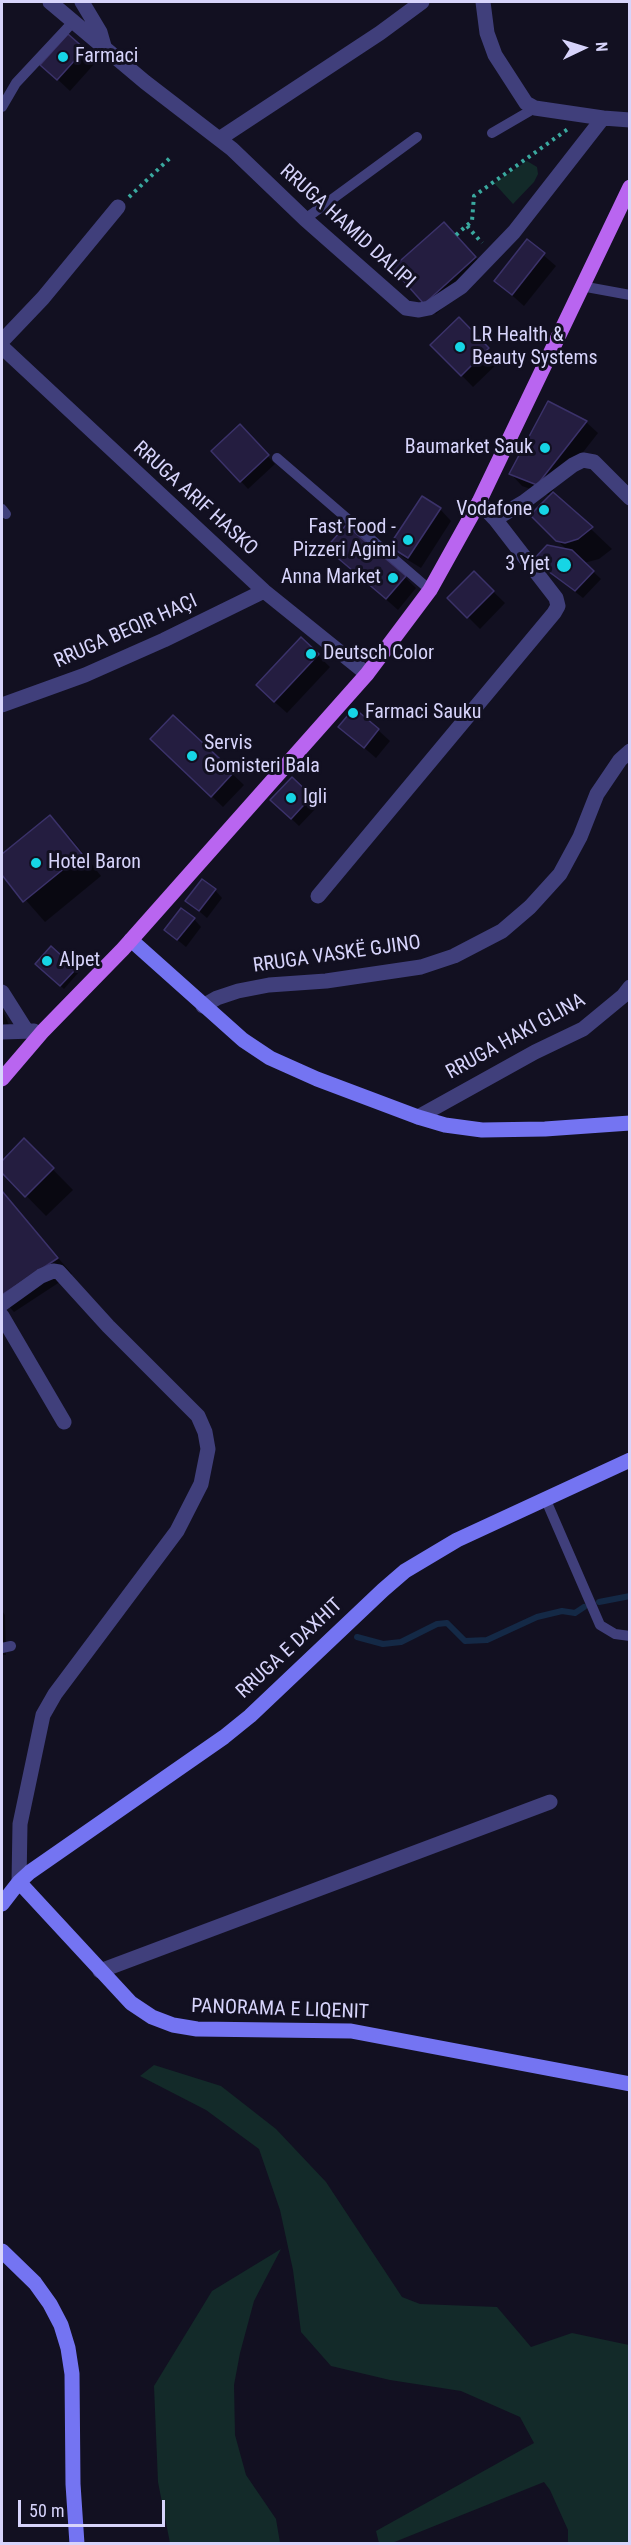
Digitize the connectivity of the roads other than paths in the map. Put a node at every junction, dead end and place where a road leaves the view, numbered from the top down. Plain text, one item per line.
1 (50, 2) edge
2 (82, 2) edge
3 (422, 2) edge
4 (483, 2) edge
5 (73, 22) junction
6 (104, 46) junction
7 (2, 107) edge
8 (536, 108) junction
9 (603, 118) junction
10 (630, 120) edge
11 (492, 133) dead end
12 (417, 137) dead end
13 (219, 139) junction
14 (630, 187) edge
15 (118, 207) road end
16 (305, 219) junction
17 (582, 286) junction
18 (630, 295) edge
19 (2, 341) edge
20 (2, 347) edge
21 (277, 458) dead end
22 (630, 498) edge
23 (479, 502) junction
24 (495, 519) junction
25 (430, 590) junction
26 (264, 591) junction
27 (367, 674) junction
28 (2, 705) edge
29 (630, 751) edge
30 (318, 897) dead end
31 (131, 940) junction
32 (630, 987) edge
33 (2, 992) edge
34 (203, 1006) junction
35 (26, 1030) junction
36 (43, 1031) junction
37 (2, 1032) edge
38 (2, 1079) edge
39 (418, 1117) junction
40 (630, 1123) edge
41 (2, 1304) edge
42 (2, 1316) edge
43 (64, 1422) dead end
44 (630, 1460) edge
45 (545, 1498) junction
46 (630, 1636) edge
47 (550, 1802) dead end
48 (19, 1882) junction
49 (2, 1904) edge
50 (100, 1971) junction
51 (630, 2084) edge
52 (2, 2251) edge
53 (77, 2544) edge

1 - 5 street, RRUGA HAMID DALIPI
2 - 6 street
3 - 13 street
4 - 8 street
5 - 6 street, RRUGA HAMID DALIPI
5 - 7 lane
6 - 13 street, RRUGA HAMID DALIPI
8 - 9 street
8 - 11 lane
9 - 10 street
9 - 16 street, RRUGA HAMID DALIPI
12 - 16 lane
13 - 16 street, RRUGA HAMID DALIPI
14 - 17 main road
15 - 19 street
17 - 18 lane
17 - 23 main road
20 - 26 street, RRUGA ARIF HASKO
21 - 25 lane
22 - 24 street
23 - 24 street
23 - 25 main road
24 - 30 street
25 - 27 main road
26 - 27 street, RRUGA ARIF HASKO
26 - 28 street, RRUGA BEQIR HAÇI
27 - 31 main road
29 - 34 street, RRUGA VASKË GJINO
31 - 34 street
31 - 36 main road
32 - 39 street, RRUGA HAKI GLINA
33 - 35 street
34 - 39 street
35 - 36 street
35 - 37 street
36 - 38 main road
39 - 40 street
41 - 48 street
42 - 43 street
44 - 45 street, RRUGA E DAXHIT
45 - 46 lane
45 - 48 street, RRUGA E DAXHIT
47 - 50 street
48 - 49 street, RRUGA E DAXHIT
48 - 50 street, PANORAMA E LIQENIT
50 - 51 street, PANORAMA E LIQENIT
52 - 53 street

